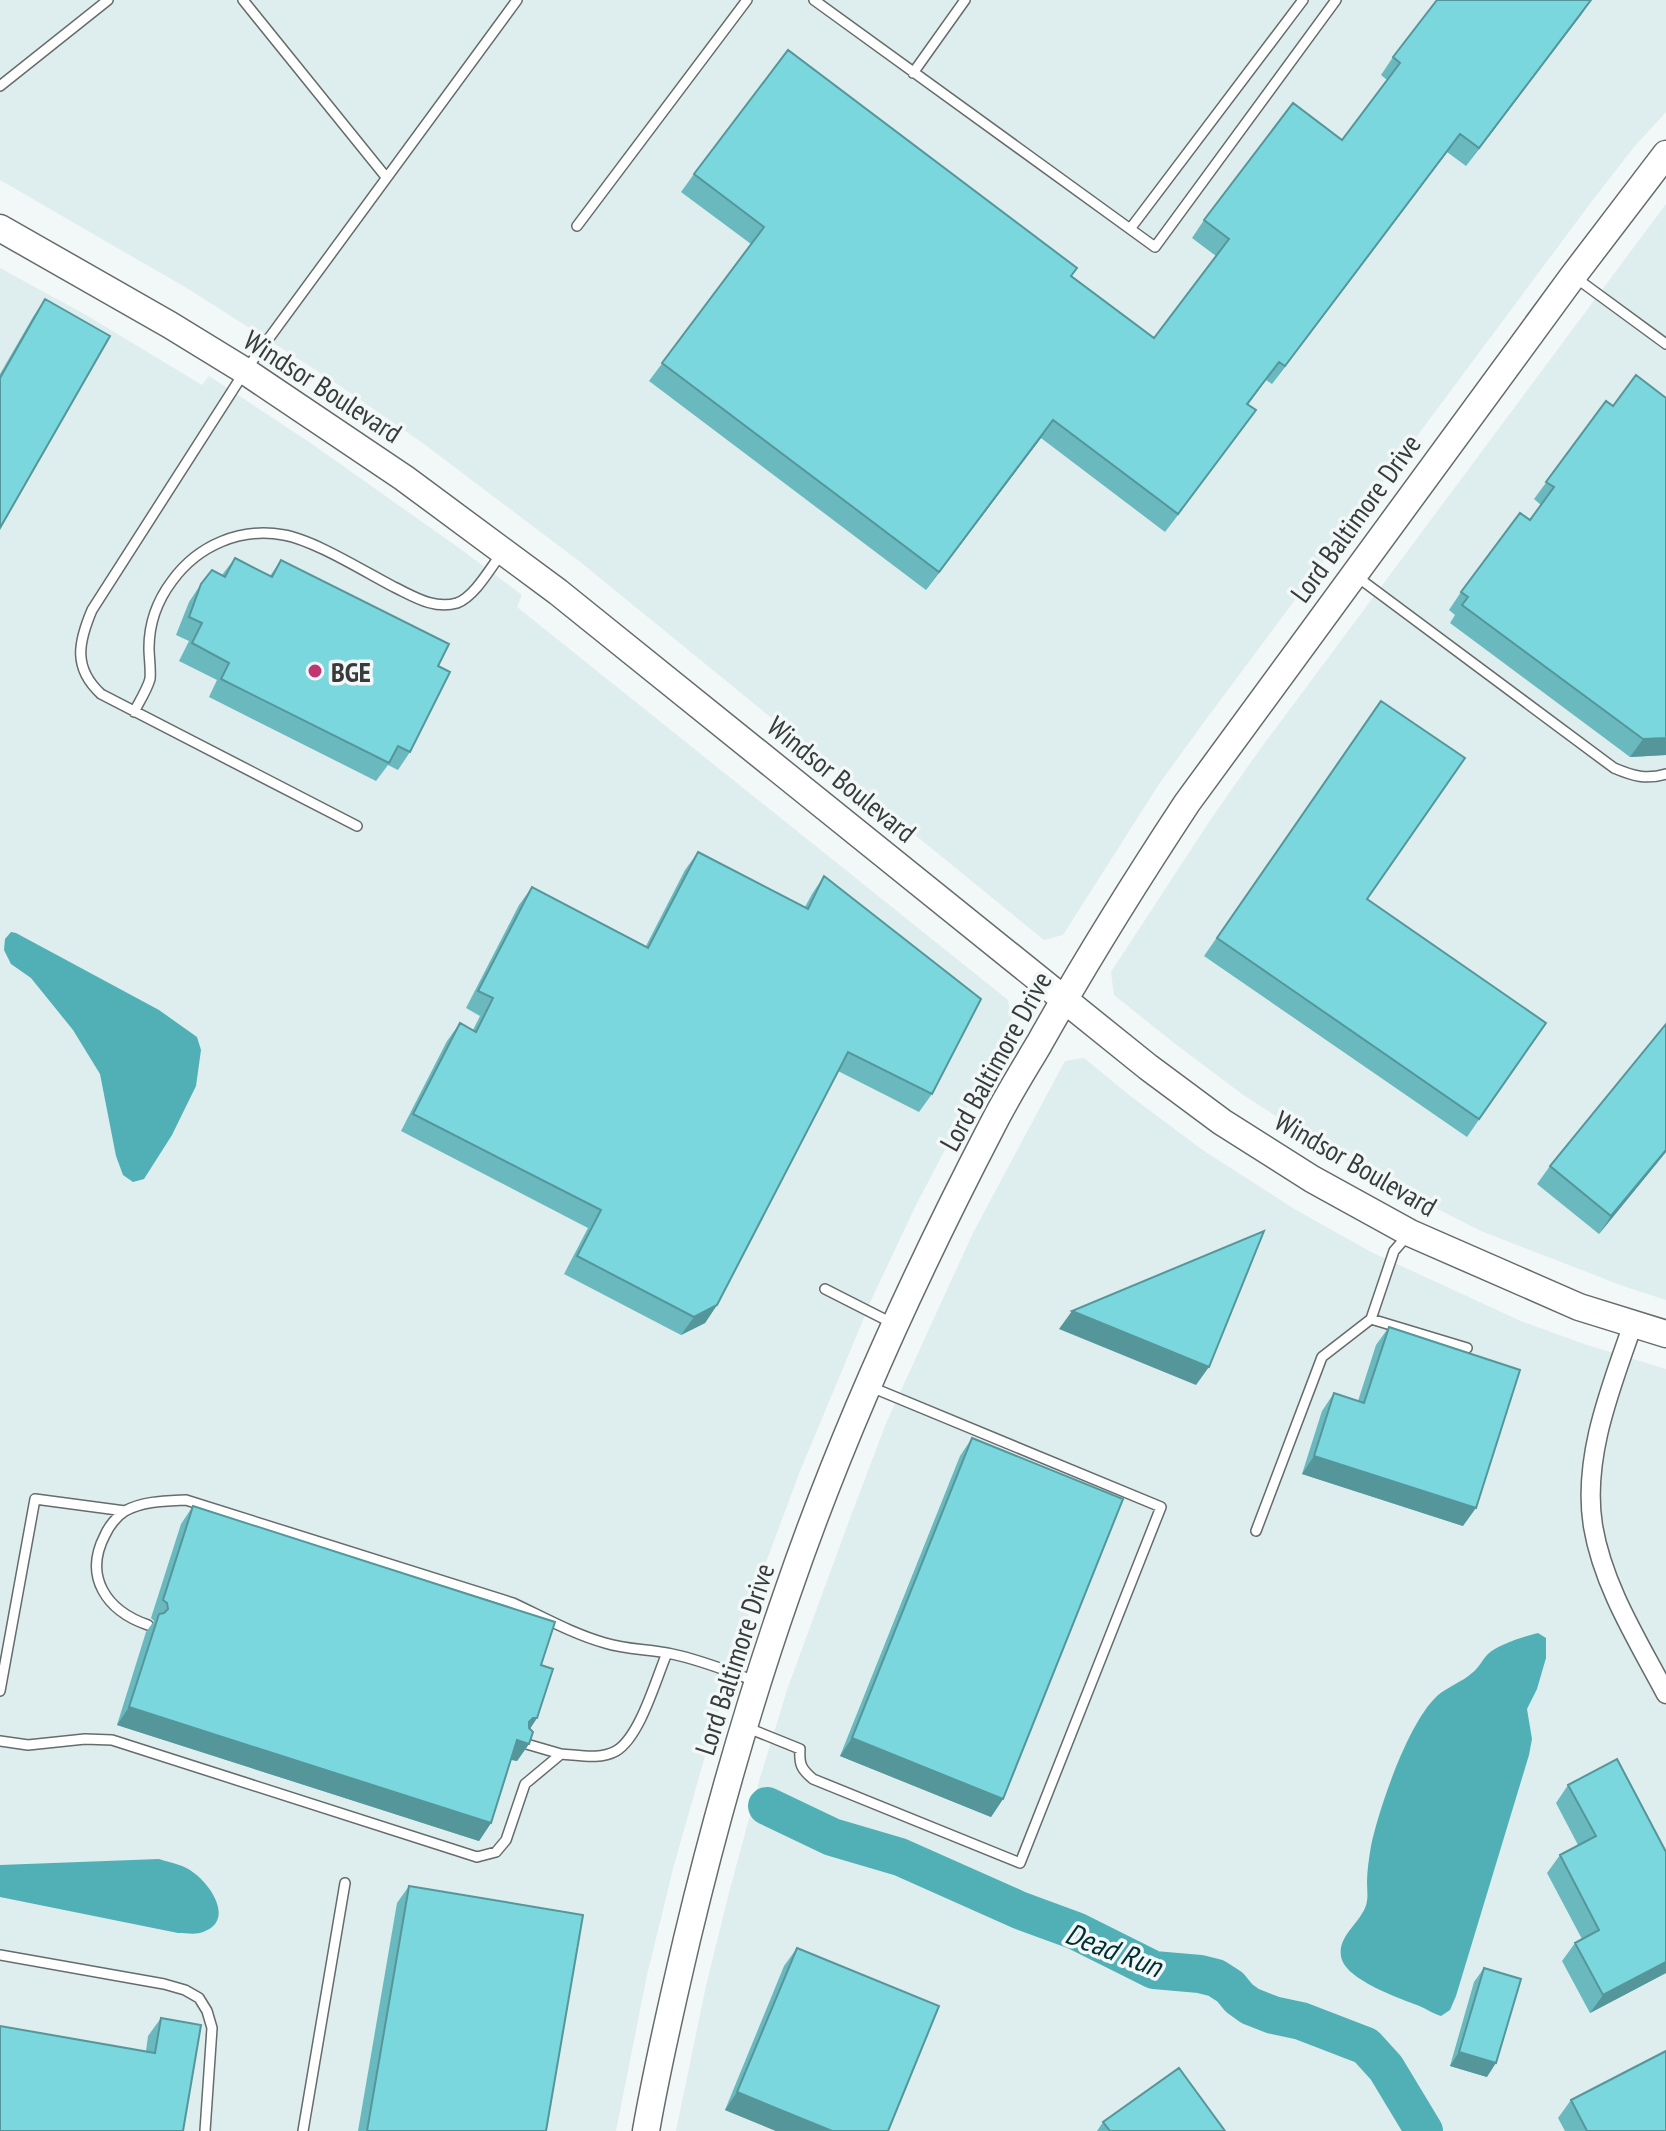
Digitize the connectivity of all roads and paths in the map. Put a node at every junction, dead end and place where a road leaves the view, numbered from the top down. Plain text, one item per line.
1 (108, 0) edge
2 (243, 0) edge
3 (517, 0) edge
4 (747, 0) edge
5 (814, 0) edge
6 (965, 0) edge
7 (1303, 0) edge
8 (1336, 0) edge
9 (913, 73) junction
10 (0, 86) edge
11 (1666, 154) edge
12 (386, 177) junction
13 (577, 226) dead end
14 (0, 228) edge
15 (1130, 229) junction
16 (1573, 276) junction
17 (1666, 344) edge
18 (245, 371) junction
19 (503, 551) junction
20 (1353, 574) junction
21 (134, 712) junction
22 (1666, 774) edge
23 (357, 826) dead end
24 (1065, 998) junction
25 (1410, 1233) junction
26 (825, 1289) dead end
27 (1371, 1319) junction
28 (1633, 1324) junction
29 (895, 1325) junction
30 (1665, 1331) edge
31 (1467, 1348) dead end
32 (868, 1385) junction
33 (125, 1511) junction
34 (1256, 1531) dead end
35 (148, 1625) dead end
36 (667, 1653) junction
37 (758, 1682) junction
38 (0, 1691) edge
39 (1666, 1694) edge
40 (745, 1727) junction
41 (0, 1741) edge
42 (523, 1743) edge
43 (561, 1754) junction
44 (345, 1883) dead end
45 (0, 1955) edge
46 (205, 2131) edge
47 (303, 2131) edge
48 (646, 2131) edge

1 - 10 lane
2 - 12 lane
3 - 12 lane
4 - 13 lane
5 - 9 lane
6 - 9 lane
7 - 15 lane
8 - 15 lane
9 - 15 lane
11 - 16 main road, Lord Baltimore Drive
12 - 18 lane
14 - 18 main road, Windsor Boulevard
16 - 17 lane
16 - 20 main road, Lord Baltimore Drive
18 - 19 main road, Windsor Boulevard
18 - 21 lane
19 - 21 lane
19 - 24 main road, Windsor Boulevard
20 - 22 lane
20 - 24 main road, Lord Baltimore Drive
21 - 23 lane
24 - 25 main road, Windsor Boulevard
24 - 29 main road, Lord Baltimore Drive
25 - 27 lane
25 - 28 main road, Windsor Boulevard
26 - 29 lane
27 - 31 lane
27 - 34 lane
28 - 30 main road, Windsor Boulevard
28 - 39 street
29 - 32 main road, Lord Baltimore Drive
32 - 37 main road, Lord Baltimore Drive
32 - 40 lane
33 - 35 lane
33 - 36 lane
33 - 38 lane
36 - 37 lane
36 - 43 lane
37 - 40 main road, Lord Baltimore Drive
40 - 48 main road, Lord Baltimore Drive
41 - 43 lane
42 - 43 lane
44 - 47 lane
45 - 46 lane

